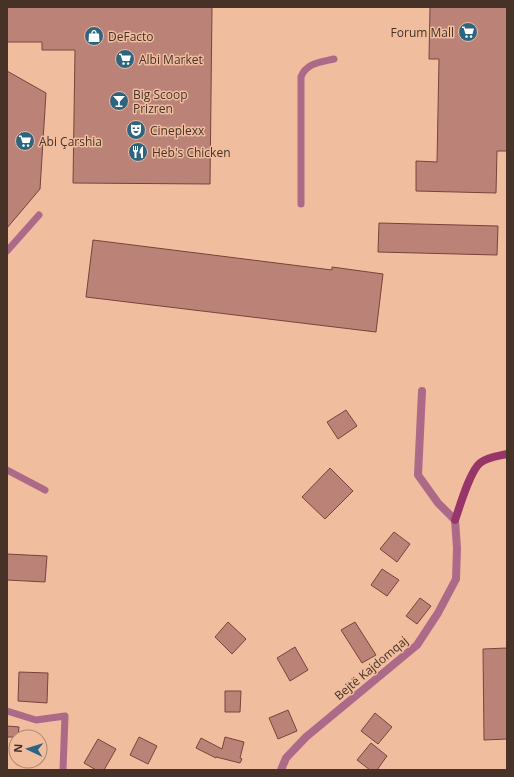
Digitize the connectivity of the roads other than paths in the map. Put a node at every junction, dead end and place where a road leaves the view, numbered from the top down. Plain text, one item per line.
1 (334, 59) dead end
2 (301, 204) dead end
3 (39, 215) dead end
4 (7, 251) edge
5 (422, 391) dead end
6 (507, 454) edge
7 (7, 470) edge
8 (45, 490) dead end
9 (455, 520) junction
10 (7, 711) edge
11 (63, 770) edge
12 (281, 770) edge

1 - 2 lane
3 - 4 lane
5 - 9 street
6 - 9 street
7 - 8 lane
9 - 12 street, Bejtë Kajdomqaj
10 - 11 lane

